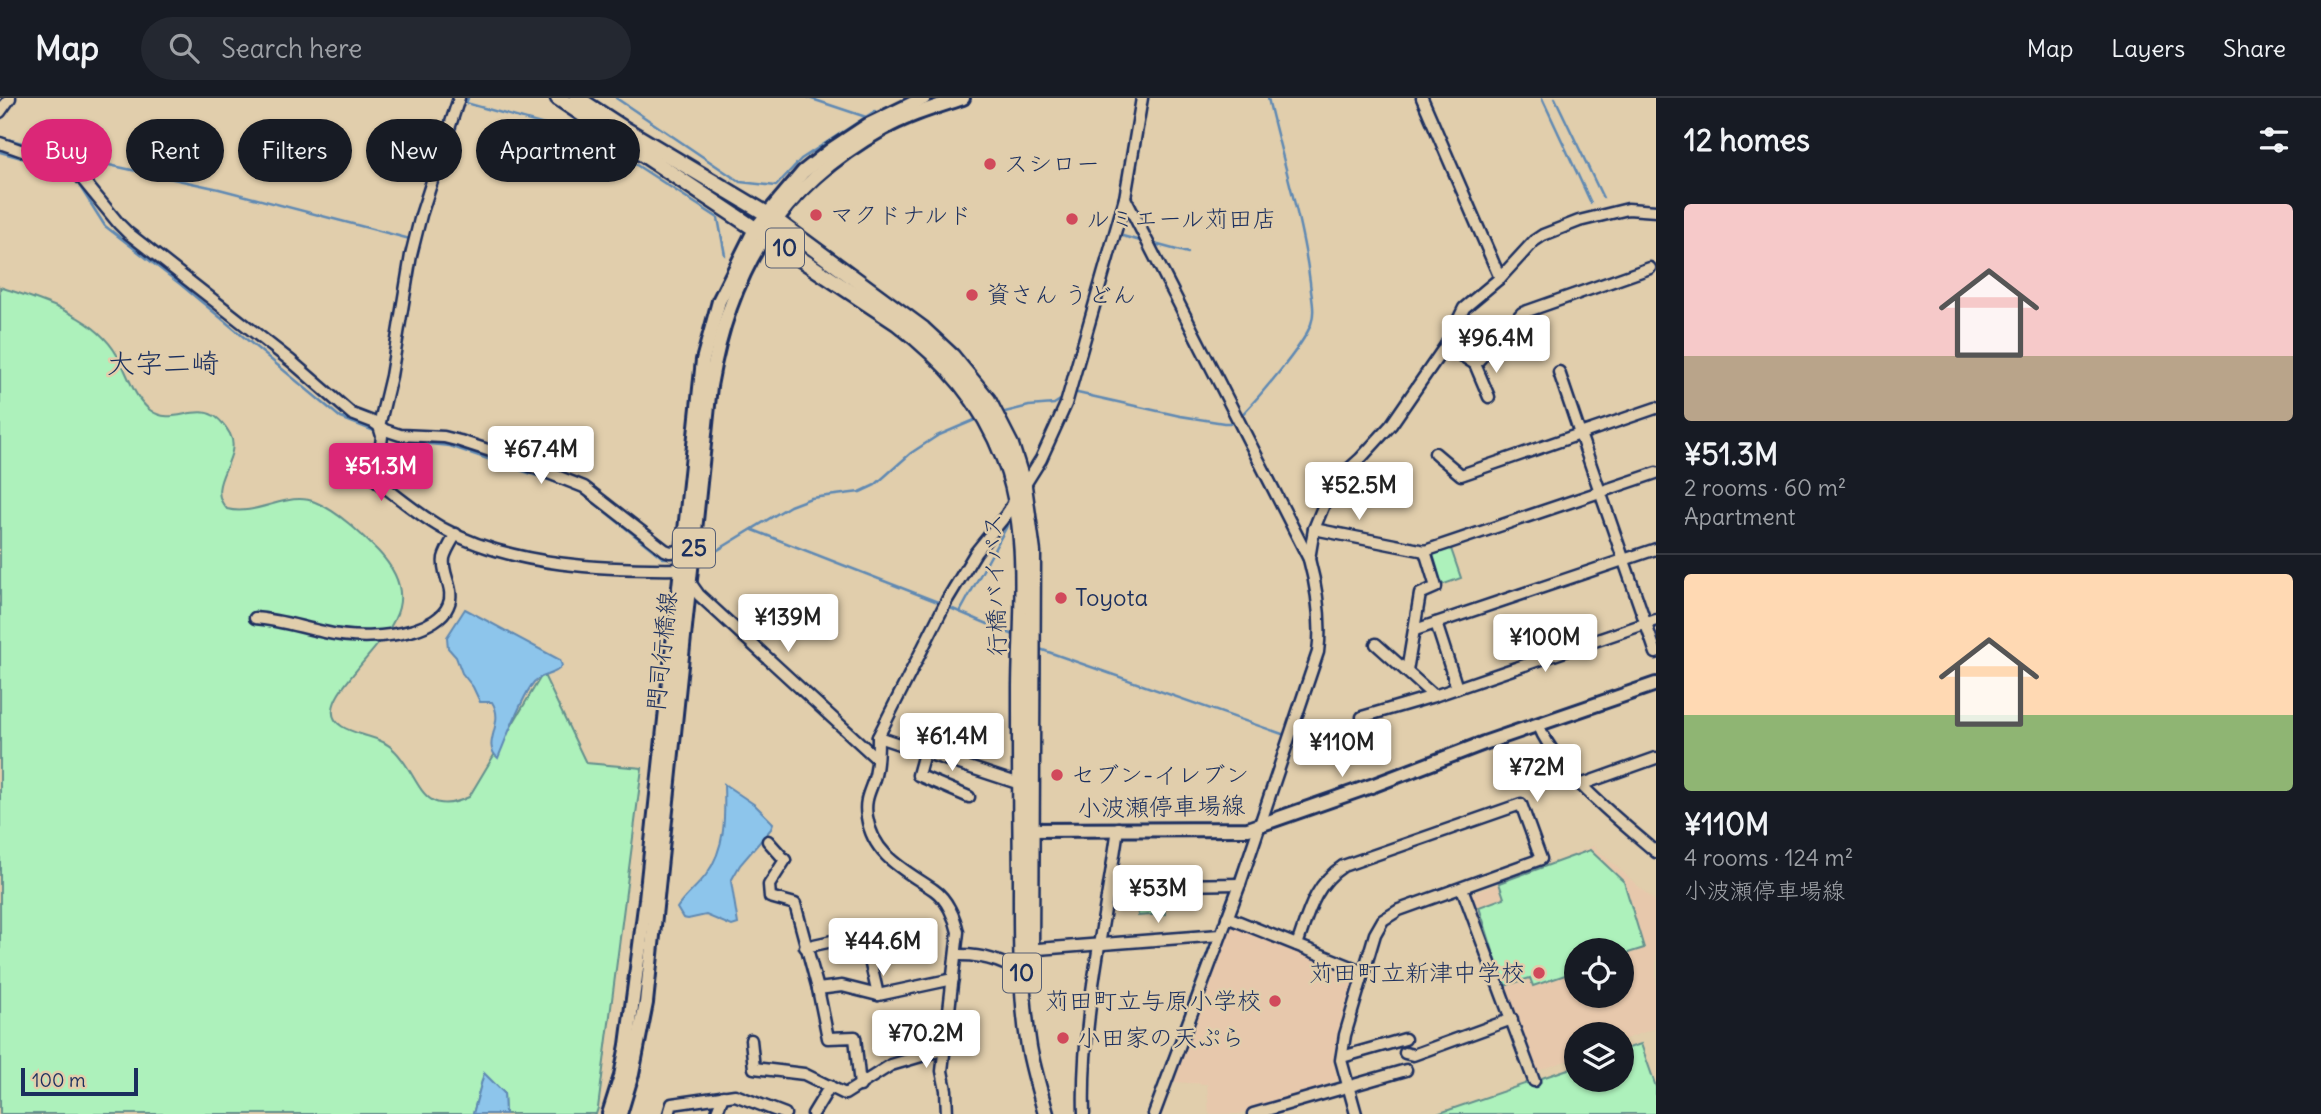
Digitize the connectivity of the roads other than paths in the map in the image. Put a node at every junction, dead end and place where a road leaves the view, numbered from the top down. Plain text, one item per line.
1 (10, 98) edge
2 (459, 98) edge
3 (558, 98) edge
4 (578, 98) edge
5 (924, 98) edge
6 (963, 98) edge
7 (1142, 98) edge
8 (1422, 98) edge
9 (0, 112) edge
10 (0, 144) edge
11 (1125, 198) junction
12 (1656, 211) edge
13 (771, 218) junction
14 (759, 232) junction
15 (1650, 268) dead end
16 (1500, 278) junction
17 (1446, 345) junction
18 (1475, 364) junction
19 (1559, 372) dead end
20 (1489, 397) dead end
21 (1656, 408) edge
22 (379, 426) junction
23 (1580, 434) junction
24 (1436, 453) dead end
25 (1656, 473) edge
26 (1024, 486) junction
27 (1600, 492) junction
28 (1016, 499) junction
29 (1314, 529) junction
30 (456, 534) junction
31 (1656, 549) edge
32 (688, 550) junction
33 (1425, 551) junction
34 (1309, 559) junction
35 (1624, 560) junction
36 (685, 569) junction
37 (690, 583) junction
38 (255, 618) dead end
39 (1651, 622) edge
40 (1436, 623) junction
41 (1415, 629) junction
42 (1376, 644) dead end
43 (1656, 653) edge
44 (1407, 671) junction
45 (1656, 684) edge
46 (1457, 688) junction
47 (1434, 696) junction
48 (1362, 717) dead end
49 (1538, 724) junction
50 (878, 737) junction
51 (925, 753) junction
52 (876, 758) junction
53 (1656, 758) edge
54 (1020, 784) junction
55 (1580, 785) junction
56 (969, 797) dead end
57 (1260, 825) junction
58 (1118, 828) junction
59 (1026, 830) junction
60 (768, 841) dead end
61 (1656, 852) edge
62 (1240, 884) junction
63 (1110, 886) junction
64 (1462, 888) junction
65 (1227, 918) junction
66 (1220, 935) junction
67 (1097, 945) junction
68 (1297, 945) junction
69 (805, 947) junction
70 (1026, 950) junction
71 (956, 955) junction
72 (1364, 972) junction
73 (1027, 976) junction
74 (953, 979) junction
75 (818, 989) junction
76 (878, 995) junction
77 (1512, 1019) junction
78 (1405, 1039) dead end
79 (751, 1040) dead end
80 (945, 1049) junction
81 (1405, 1053) dead end
82 (1342, 1057) junction
83 (1406, 1070) dead end
84 (1534, 1080) dead end
85 (830, 1086) junction
86 (860, 1086) junction
87 (1349, 1086) junction
88 (723, 1096) junction
89 (609, 1114) edge
90 (620, 1114) edge
91 (668, 1114) edge
92 (716, 1114) edge
93 (785, 1114) edge
94 (813, 1114) edge
95 (947, 1114) edge
96 (1046, 1114) edge
97 (1053, 1114) edge
98 (1084, 1114) edge
99 (1154, 1114) edge
100 (1253, 1114) edge
101 (1356, 1114) edge

1 - 9 street
2 - 22 street
3 - 14 highway, 行橋バイパス / 10
4 - 13 highway, 行橋バイパス / 10
5 - 13 main road, 門司行橋線 / 25
6 - 13 main road, 門司行橋線 / 25
7 - 11 street
8 - 16 street
10 - 22 street
11 - 26 street
11 - 34 street
12 - 16 street
13 - 14 main road, 門司行橋線 / 25
13 - 26 highway, 行橋バイパス / 10
14 - 28 highway, 行橋バイパス / 10
14 - 32 main road, 門司行橋線 / 25
15 - 18 street
16 - 17 street
17 - 18 street
17 - 29 street
18 - 20 street
19 - 23 street
21 - 23 street
22 - 30 street
22 - 32 street
23 - 24 street
23 - 27 street
25 - 27 street
26 - 28 street
26 - 59 highway, 行橋バイパス / 10
27 - 33 street
27 - 35 street
28 - 50 street
28 - 54 highway, 行橋バイパス / 10
29 - 33 street
29 - 34 street
30 - 36 street
30 - 38 street
31 - 35 street
32 - 36 main road, 門司行橋線 / 25
33 - 41 street
34 - 57 street
35 - 39 street
35 - 40 street
36 - 37 main road, 門司行橋線 / 25
36 - 89 main road, 門司行橋線 / 25
37 - 52 street
37 - 90 main road, 門司行橋線 / 25
39 - 43 street
39 - 46 street
40 - 41 street
40 - 46 street
41 - 44 street
42 - 44 street
44 - 47 street
45 - 49 main road, 小波瀬停車場線
46 - 47 street
47 - 48 street
49 - 55 street
49 - 57 main road, 小波瀬停車場線
50 - 51 street
50 - 52 street
51 - 54 street
51 - 56 street
52 - 71 street
53 - 55 street
54 - 59 highway, 行橋バイパス / 10
55 - 61 street
57 - 58 main road, 小波瀬停車場線
57 - 62 street
58 - 59 main road, 小波瀬停車場線
58 - 63 street
59 - 70 highway, 10
60 - 69 street
62 - 63 street
62 - 65 street
63 - 67 street
64 - 68 street
64 - 72 street
64 - 77 street
65 - 66 street
65 - 68 street
66 - 67 street
66 - 99 street
67 - 70 street
67 - 98 street
68 - 72 street
69 - 75 street
69 - 76 street
70 - 73 highway, 10
71 - 73 street
71 - 74 street
72 - 82 street
73 - 96 highway, 10
73 - 97 highway, 10
74 - 76 street
74 - 80 street
75 - 76 street
75 - 86 street
77 - 81 street
77 - 84 street
78 - 82 street
79 - 85 street
80 - 86 street
80 - 95 street
82 - 87 street
83 - 87 street
85 - 86 street
85 - 94 street
87 - 100 street
87 - 101 street
88 - 91 street
88 - 92 street
88 - 93 street

